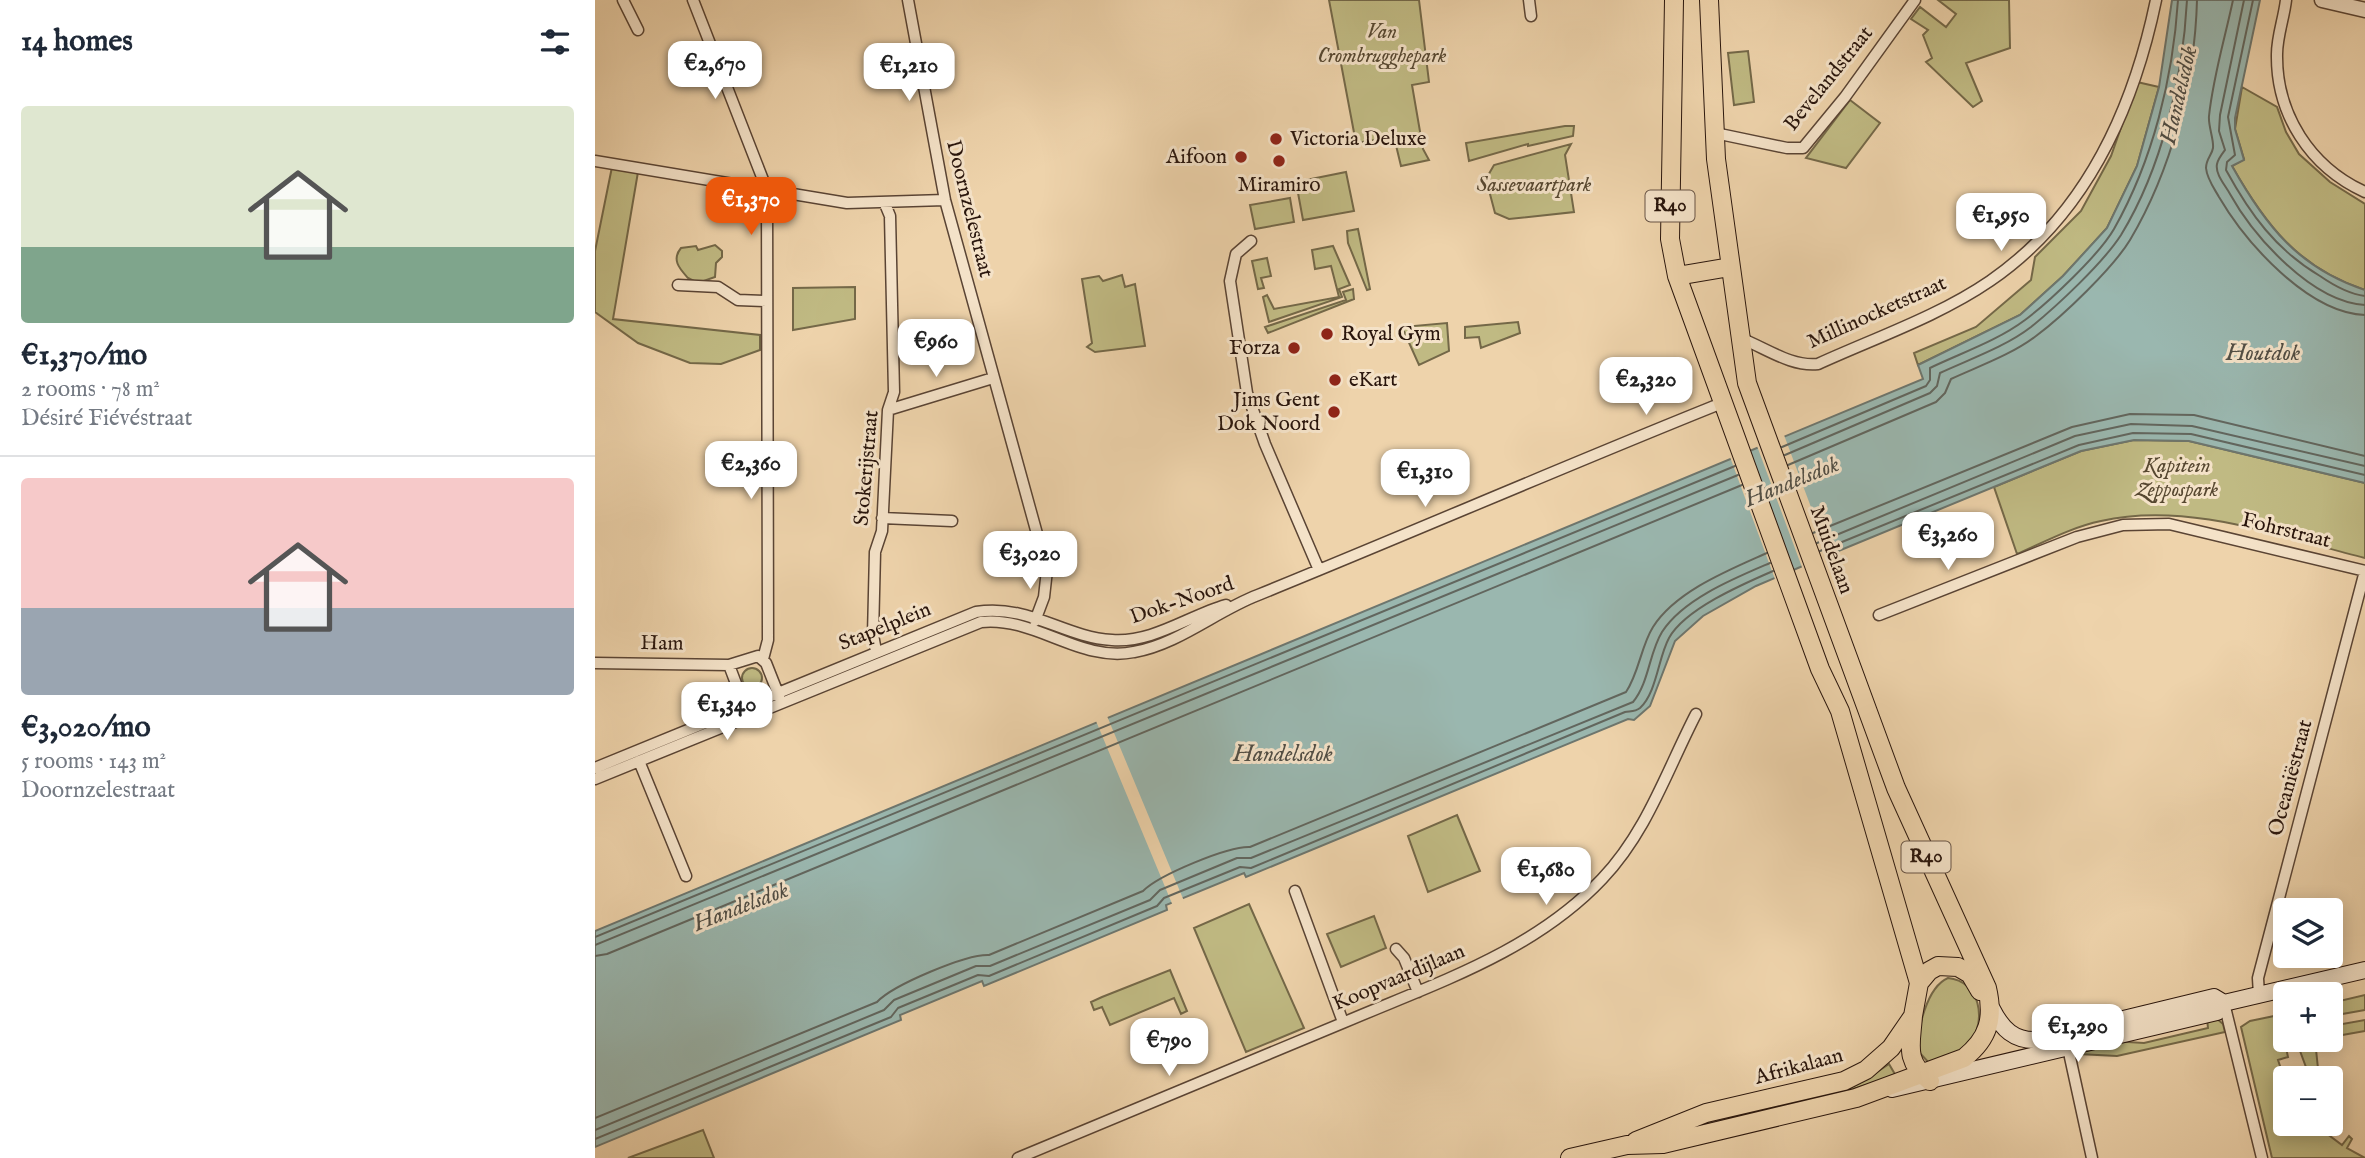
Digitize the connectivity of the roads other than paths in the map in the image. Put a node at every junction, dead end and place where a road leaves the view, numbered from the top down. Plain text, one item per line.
1 (623, 0) edge
2 (693, 0) edge
3 (908, 0) edge
4 (1529, 0) edge
5 (1674, 0) edge
6 (1709, 0) edge
7 (1915, 0) edge
8 (2156, 0) edge
9 (2286, 0) edge
10 (2322, 0) edge
11 (2365, 10) edge
12 (1531, 16) dead end
13 (638, 30) dead end
14 (1715, 133) junction
15 (595, 161) edge
16 (767, 190) junction
17 (2365, 192) edge
18 (945, 200) junction
19 (885, 204) junction
20 (1251, 241) dead end
21 (1730, 267) junction
22 (1677, 276) junction
23 (678, 285) dead end
24 (766, 301) junction
25 (1740, 338) junction
26 (993, 378) junction
27 (1722, 403) junction
28 (888, 410) junction
29 (882, 518) junction
30 (952, 521) dead end
31 (1319, 570) junction
32 (2365, 571) edge
33 (1249, 598) junction
34 (1879, 615) dead end
35 (1034, 621) junction
36 (1126, 639) joint
37 (876, 651) junction
38 (1128, 653) joint
39 (763, 659) junction
40 (595, 663) edge
41 (729, 665) junction
42 (822, 679) junction
43 (779, 697) junction
44 (746, 711) junction
45 (1696, 714) dead end
46 (639, 761) junction
47 (595, 768) edge
48 (595, 779) edge
49 (686, 876) dead end
50 (1296, 891) dead end
51 (1396, 949) dead end
52 (2365, 970) edge
53 (1919, 983) junction
54 (1418, 992) junction
55 (2259, 995) junction
56 (2224, 1003) junction
57 (1992, 1009) junction
58 (1913, 1016) junction
59 (1343, 1022) junction
60 (2068, 1048) junction
61 (1926, 1078) junction
62 (1627, 1145) junction
63 (2088, 1157) edge
64 (1018, 1158) edge
65 (1570, 1158) edge
66 (2262, 1158) edge

1 - 13 street
2 - 16 street
3 - 18 street, Doornzelestraat
4 - 12 street
5 - 22 main road, R40
6 - 14 main road, Muidelaan / R40
7 - 14 street, Bevelandstraat
8 - 25 street, Millinocketstraat
9 - 17 street
10 - 11 street
14 - 21 main road, Muidelaan / R40
15 - 16 street
16 - 19 street
16 - 24 street
18 - 19 street
18 - 26 street, Doornzelestraat
19 - 28 street, Stokerijstraat
20 - 31 street
21 - 22 main road
21 - 25 main road, Muidelaan / R40
22 - 27 main road, R40
23 - 24 street
24 - 39 street
25 - 57 main road, Muidelaan / R40
26 - 28 street
26 - 35 street, Doornzelestraat
27 - 31 street, Dok-Noord
27 - 53 main road, R40
28 - 29 street, Stokerijstraat
29 - 30 street
29 - 37 street, Stokerijstraat
31 - 33 street, Dok-Noord
32 - 34 street, Fohrstraat
32 - 55 street, Oceaniëstraat
33 - 36 street, Dok-Noord
33 - 38 street, Dok-Noord
35 - 36 street, Stapelplein
35 - 37 street, Stapelplein
35 - 38 street, Stapelplein
35 - 42 street, Stapelplein
37 - 42 street, Stapelplein
39 - 41 street, Ham
39 - 43 street
40 - 41 street, Ham
41 - 44 street
42 - 43 street, Stapelplein
43 - 44 street, Stapelplein
44 - 46 street
44 - 47 street
45 - 54 street, Koopvaardijlaan
46 - 48 street
46 - 49 street
50 - 59 street
51 - 54 street
52 - 55 main road, Afrikalaan
53 - 57 main road, Afrikalaan
53 - 58 main road, Afrikalaan / R40
54 - 59 street, Koopvaardijlaan
55 - 56 main road, Afrikalaan
56 - 57 main road, Afrikalaan
56 - 60 main road, Afrikalaan
56 - 66 street
57 - 61 main road, Afrikalaan / R40
58 - 61 main road
58 - 62 main road, Afrikalaan / R40
59 - 64 street, Koopvaardijlaan
60 - 61 main road, Afrikalaan
60 - 63 street
61 - 62 main road, Afrikalaan / R40
62 - 65 main road, Afrikalaan / R40

